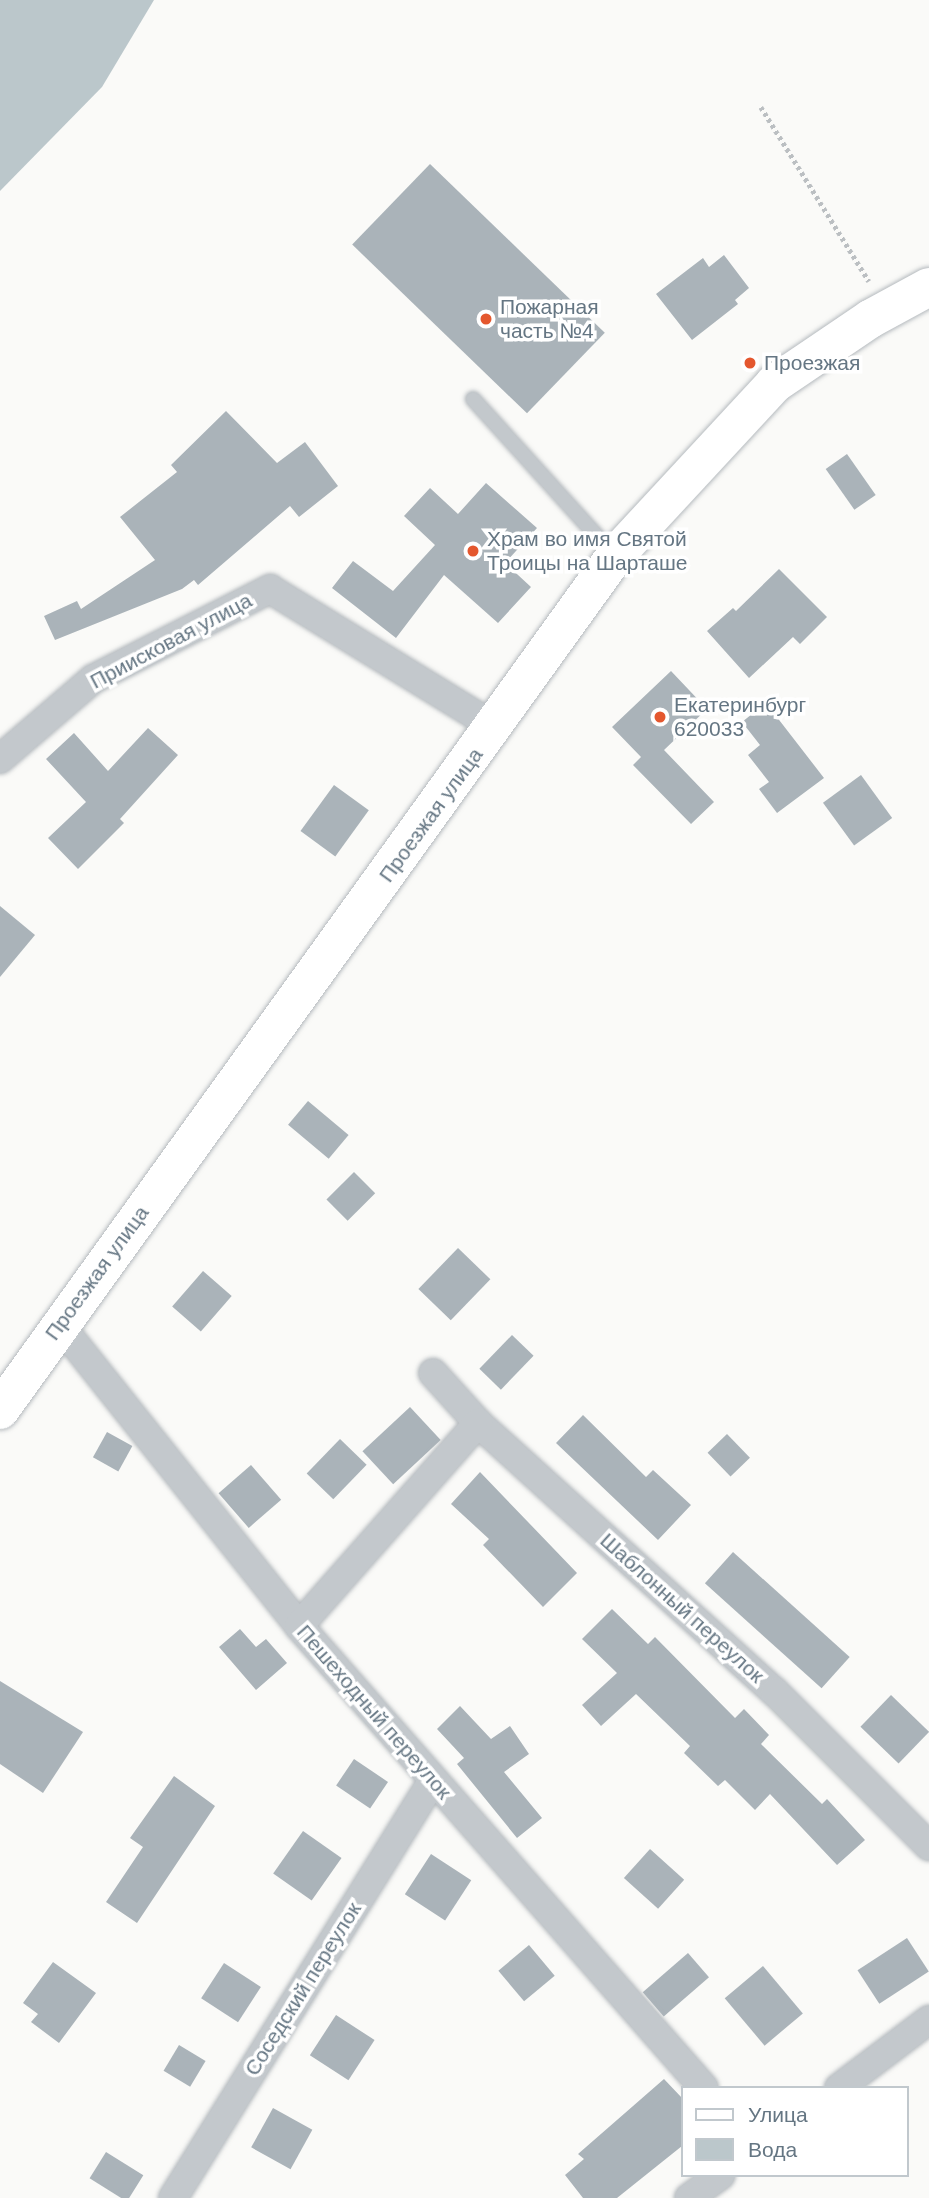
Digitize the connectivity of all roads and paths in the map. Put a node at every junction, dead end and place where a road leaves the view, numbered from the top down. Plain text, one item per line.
1 (761, 107) dead end
2 (929, 287) edge
3 (874, 289) dead end
4 (473, 399) dead end
5 (615, 556) junction
6 (495, 727) junction
7 (0, 759) edge
8 (59, 1324) junction
9 (433, 1373) dead end
10 (0, 1410) edge
11 (478, 1423) junction
12 (299, 1626) junction
13 (433, 1780) junction
14 (929, 1846) edge
15 (929, 2020) edge
16 (702, 2086) edge
17 (842, 2086) edge
18 (718, 2177) edge
19 (173, 2198) edge
20 (689, 2198) edge

1 - 3 path
2 - 5 main road, Проезжая улица
4 - 5 lane
5 - 6 main road, Проезжая улица
6 - 7 street, Приисковая улица
6 - 8 main road, Проезжая улица
8 - 10 main road, Проезжая улица
8 - 12 street, Пешеходный переулок
9 - 11 street, Шаблонный переулок
11 - 12 street
11 - 14 street, Шаблонный переулок
12 - 13 street, Пешеходный переулок
13 - 16 street, Пешеходный переулок
13 - 19 street, Соседский переулок
15 - 17 street
18 - 20 street

